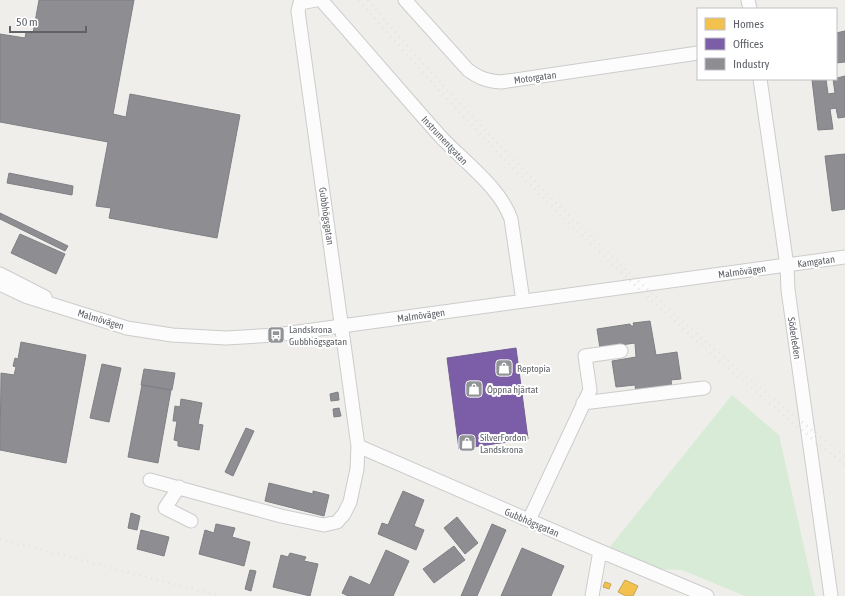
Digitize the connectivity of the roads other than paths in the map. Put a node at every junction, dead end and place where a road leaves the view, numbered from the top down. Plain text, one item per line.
1 (316, 0) edge
2 (321, 0) edge
3 (405, 0) edge
4 (697, 53) edge
5 (760, 80) edge
6 (845, 257) edge
7 (787, 266) junction
8 (0, 274) edge
9 (0, 284) edge
10 (523, 301) junction
11 (58, 305) junction
12 (342, 326) junction
13 (621, 351) dead end
14 (704, 388) dead end
15 (583, 403) junction
16 (358, 446) junction
17 (159, 480) dead end
18 (179, 487) junction
19 (529, 520) junction
20 (191, 521) dead end
21 (600, 551) junction
22 (592, 596) edge
23 (707, 596) edge
24 (831, 596) edge

1 - 12 street, Gubbhögsgatan
2 - 10 street, Instrumentgatan
3 - 4 street, Motorgatan
5 - 7 street, Söderleden
6 - 7 street, Kamgatan
7 - 10 street, Malmövägen
7 - 24 street, Söderleden
8 - 11 street, Malmövägen
9 - 11 street, Malmövägen
10 - 12 street, Malmövägen
11 - 12 street, Malmövägen
12 - 16 street, Gubbhögsgatan
13 - 15 street
14 - 15 street
15 - 19 street
16 - 18 street, Gubbhögsgatan
16 - 19 street, Gubbhögsgatan
17 - 18 street, Gubbhögsgatan
18 - 20 street
19 - 21 street, Gubbhögsgatan
21 - 22 street
21 - 23 street, Gubbhögsgatan

